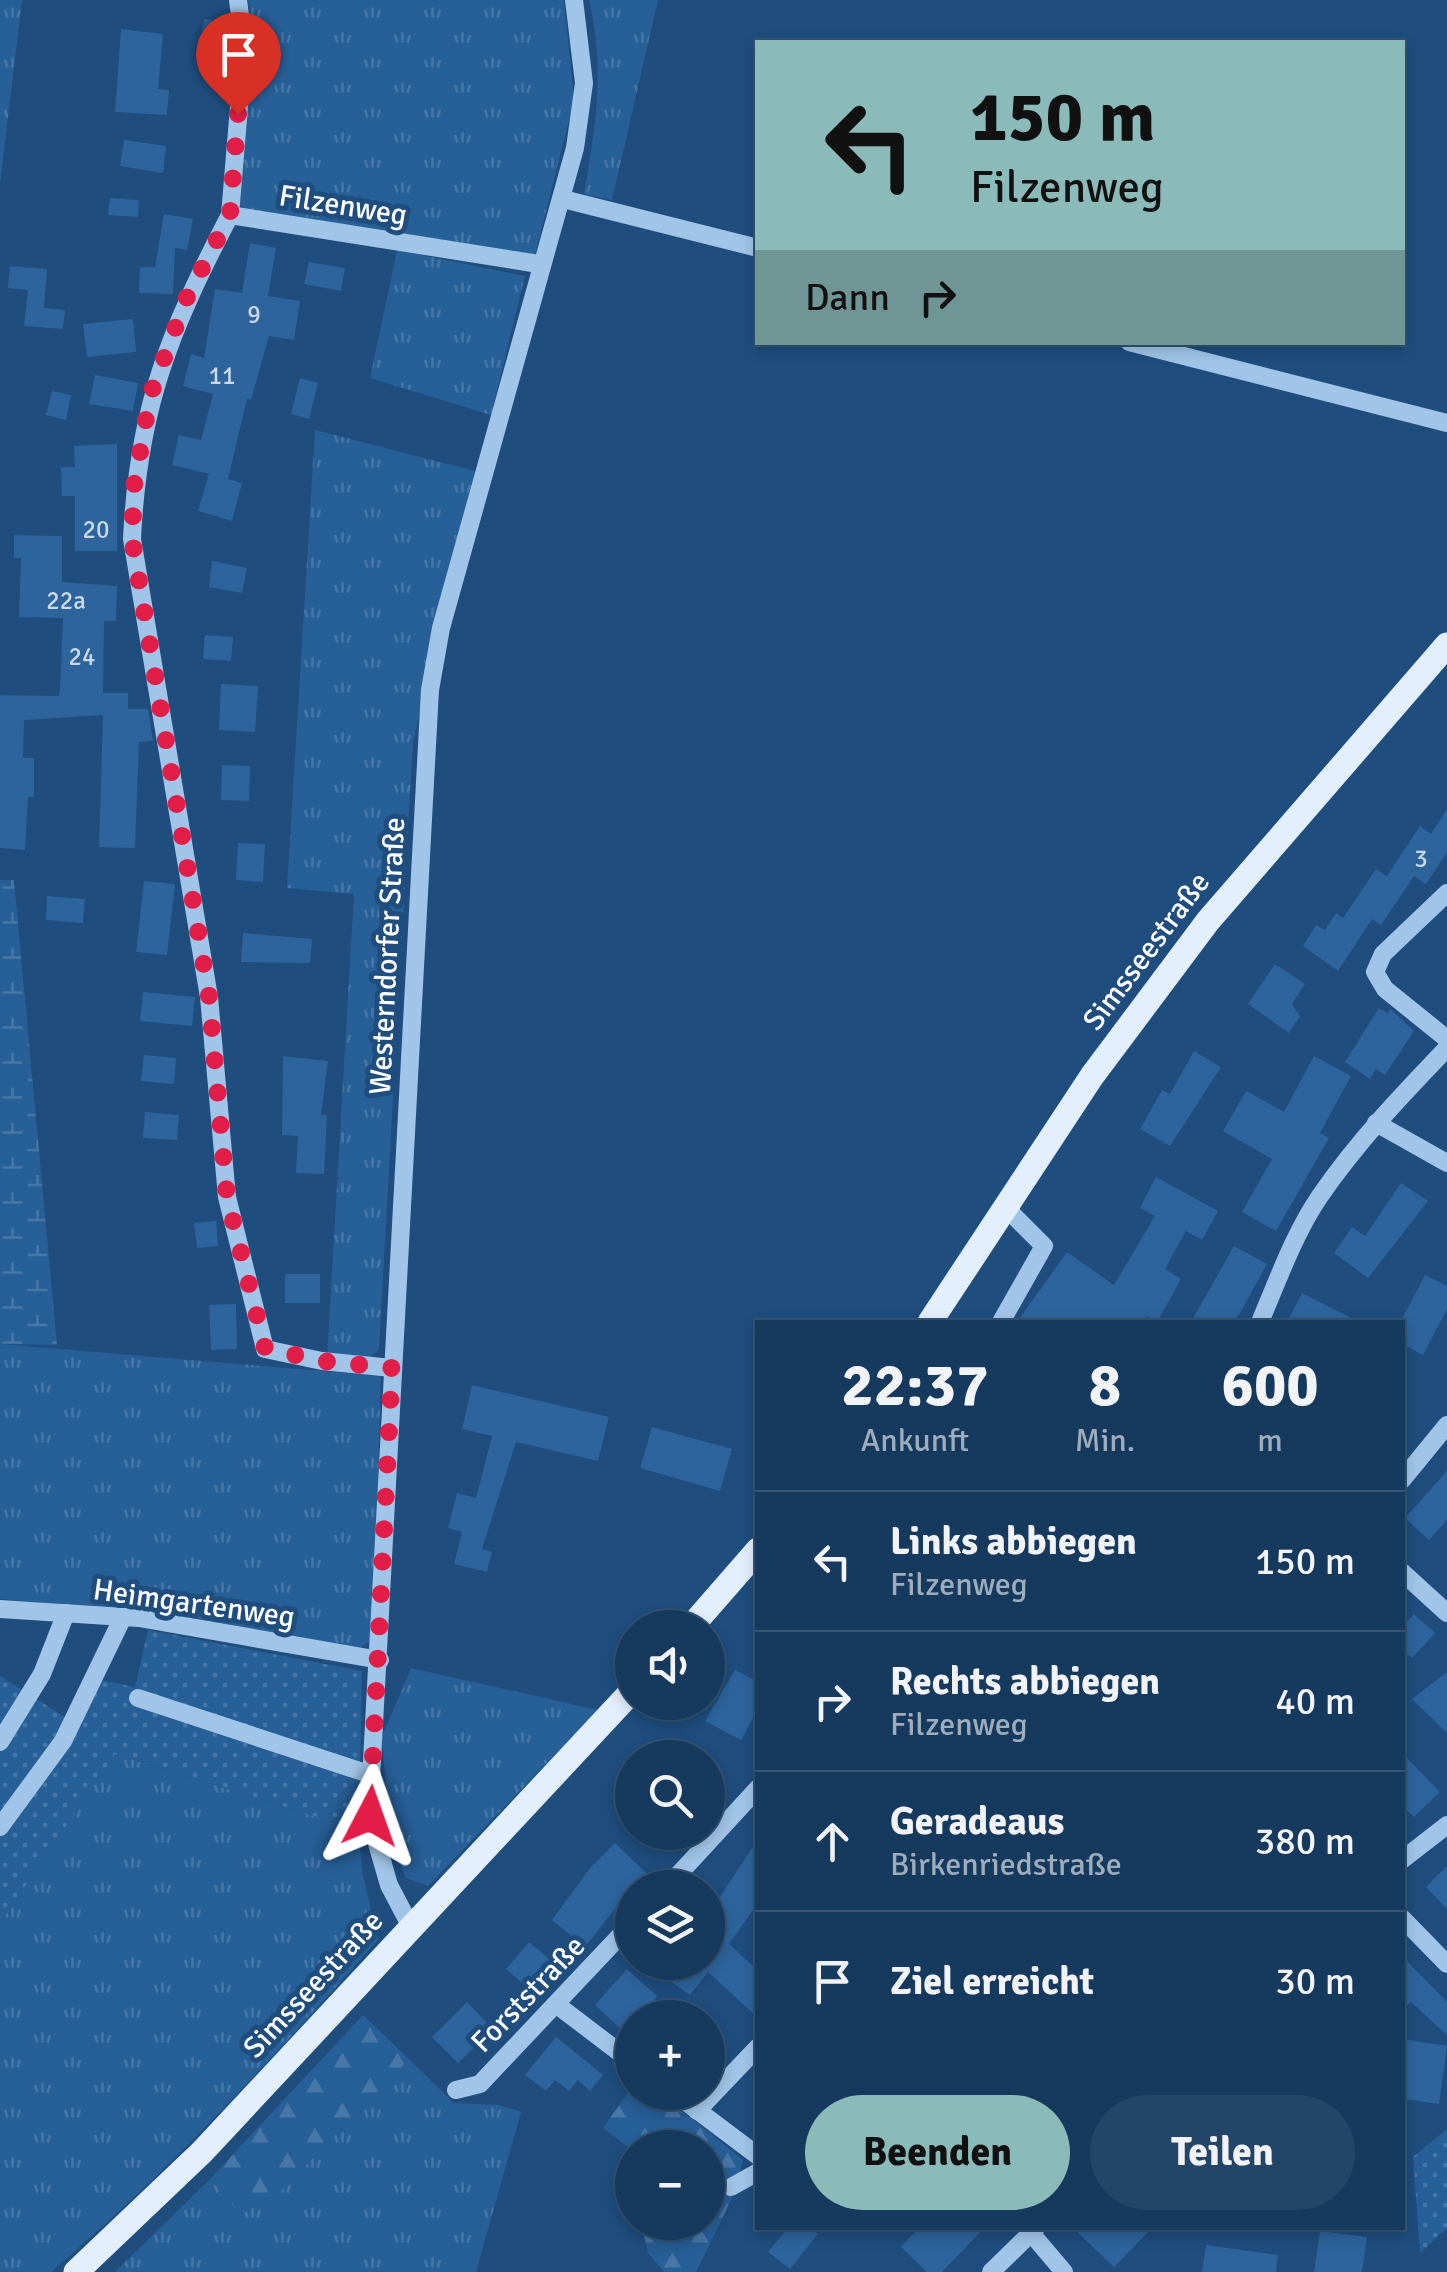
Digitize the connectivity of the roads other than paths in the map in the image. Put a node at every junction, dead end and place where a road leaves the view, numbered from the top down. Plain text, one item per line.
1 (238, 0) edge
2 (574, 0) edge
3 (563, 199) junction
4 (230, 215) junction
5 (755, 247) edge
6 (540, 264) junction
7 (1141, 345) edge
8 (1447, 423) edge
9 (1447, 645) edge
10 (1447, 893) edge
11 (1447, 1040) edge
12 (1447, 1048) edge
13 (1376, 1122) junction
14 (1447, 1163) edge
15 (1007, 1209) junction
16 (931, 1320) edge
17 (1002, 1320) edge
18 (1261, 1320) edge
19 (392, 1368) junction
20 (1447, 1425) edge
21 (1405, 1476) edge
22 (755, 1553) edge
23 (1405, 1575) edge
24 (0, 1609) edge
25 (706, 1610) edge
26 (1447, 1612) edge
27 (66, 1613) junction
28 (123, 1617) junction
29 (380, 1660) junction
30 (138, 1698) dead end
31 (615, 1708) edge
32 (0, 1742) edge
33 (372, 1775) junction
34 (755, 1791) edge
35 (1447, 1825) edge
36 (0, 1826) edge
37 (1405, 1858) edge
38 (683, 1870) edge
39 (1405, 1921) edge
40 (411, 1927) junction
41 (615, 1942) edge
42 (1447, 1964) edge
43 (558, 2005) junction
44 (615, 2049) edge
45 (755, 2050) edge
46 (456, 2090) dead end
47 (697, 2111) joint
48 (755, 2154) edge
49 (755, 2174) edge
50 (731, 2187) dead end
51 (1034, 2230) edge
52 (76, 2272) edge
53 (991, 2272) edge
54 (1064, 2272) edge

1 - 4 street
2 - 3 street, Westerndorfer Straße
3 - 5 street
3 - 6 street, Westerndorfer Straße
4 - 6 street, Filzenweg
4 - 19 street
6 - 19 street, Westerndorfer Straße
7 - 8 street
9 - 15 main road, Simsseestraße
10 - 11 street
12 - 13 street
13 - 14 street
13 - 18 street
15 - 16 main road, Simsseestraße
15 - 17 street
19 - 29 street, Westerndorfer Straße
20 - 21 street
22 - 25 main road
23 - 26 street
24 - 27 street, Heimgartenweg
27 - 28 street, Heimgartenweg
27 - 32 street
28 - 29 street, Heimgartenweg
28 - 36 street
29 - 33 street, Westerndorfer Straße
30 - 33 street
31 - 40 main road, Simsseestraße
33 - 40 street, Westerndorfer Straße
34 - 38 street
35 - 37 street
39 - 42 street
40 - 52 main road, Simsseestraße
41 - 43 street, Forststraße
43 - 44 street
43 - 46 street, Forststraße
45 - 47 street
47 - 48 street
49 - 50 street
51 - 53 street
51 - 54 street

